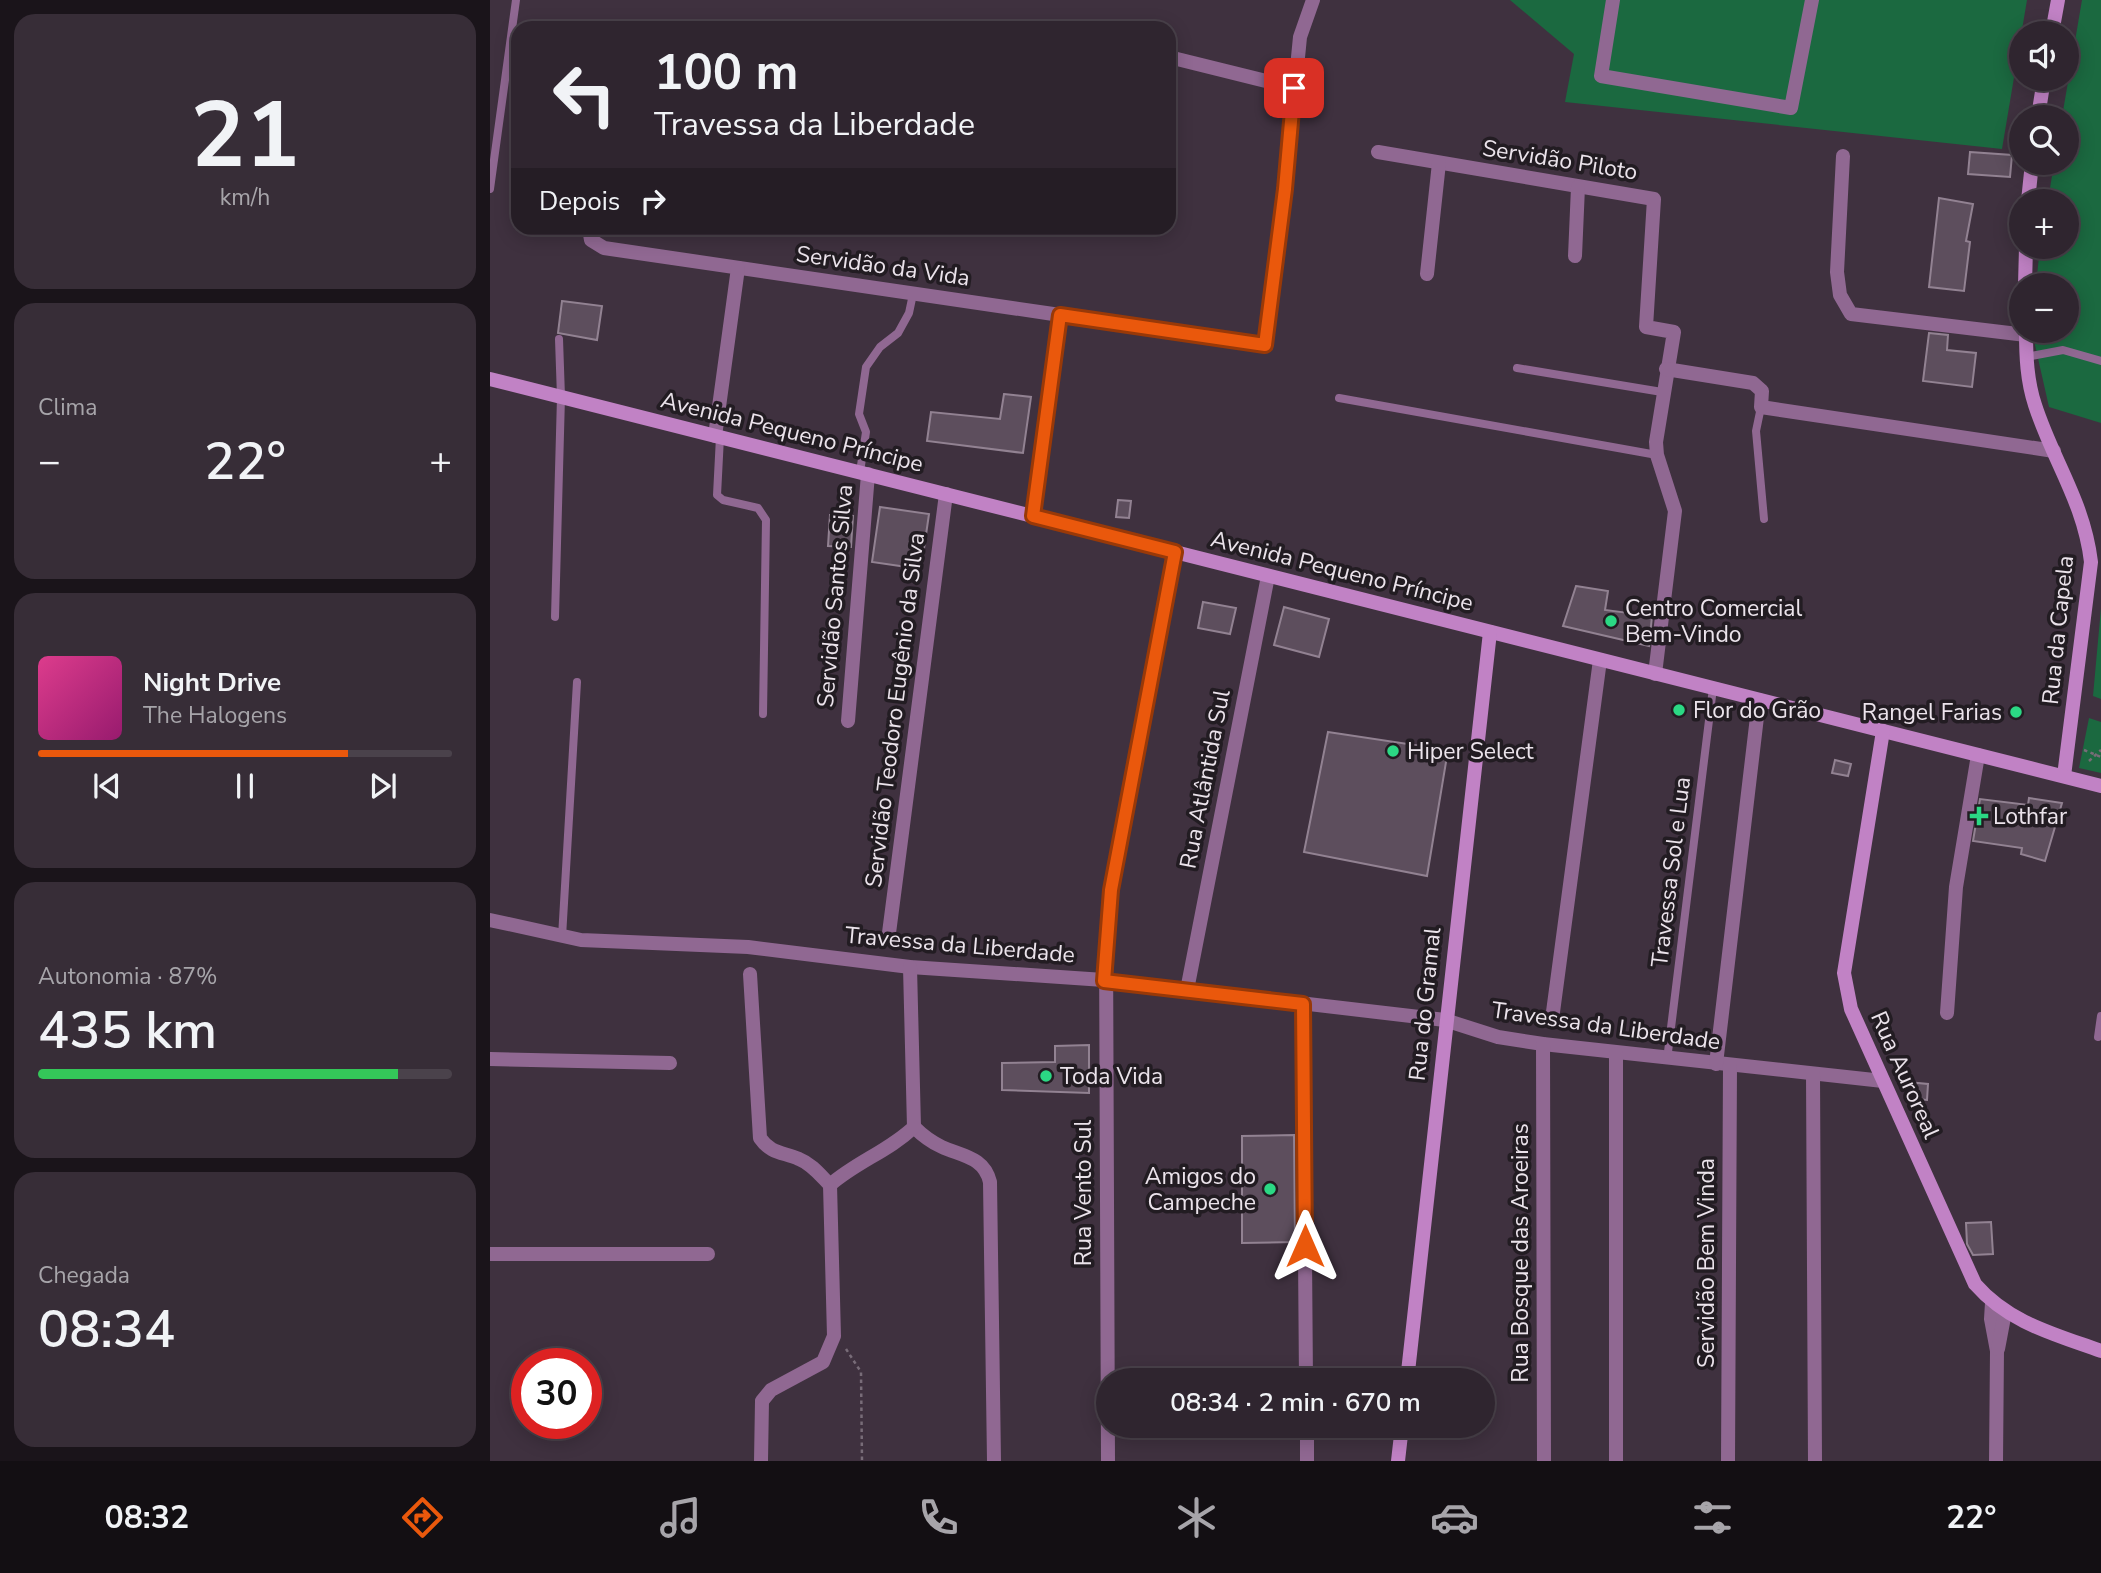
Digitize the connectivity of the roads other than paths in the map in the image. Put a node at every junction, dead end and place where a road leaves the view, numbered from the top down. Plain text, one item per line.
1 (516, 0) edge
2 (1313, 0) edge
3 (1613, 0) edge
4 (1812, 0) edge
5 (2058, 0) edge
6 (513, 21) edge
7 (2054, 21) edge
8 (511, 36) edge
9 (1176, 59) edge
10 (1294, 88) junction
11 (1378, 152) dead end
12 (1843, 156) dead end
13 (1439, 163) junction
14 (1578, 187) junction
15 (490, 189) edge
16 (590, 235) edge
17 (1575, 256) dead end
18 (738, 268) junction
19 (1427, 274) dead end
20 (913, 294) junction
21 (1060, 315) junction
22 (2009, 331) edge
23 (559, 339) dead end
24 (2026, 343) edge
25 (2026, 357) junction
26 (2101, 361) edge
27 (1517, 368) dead end
28 (1666, 369) junction
29 (490, 379) edge
30 (1662, 392) junction
31 (561, 397) junction
32 (1339, 398) dead end
33 (1760, 407) junction
34 (718, 436) junction
35 (2054, 451) junction
36 (1657, 454) junction
37 (864, 473) junction
38 (946, 494) junction
39 (1033, 516) junction
40 (1764, 519) dead end
41 (1175, 552) junction
42 (1268, 576) junction
43 (555, 617) dead end
44 (1490, 632) junction
45 (1600, 660) junction
46 (1655, 674) junction
47 (577, 681) dead end
48 (1713, 688) junction
49 (1759, 700) junction
50 (763, 713) dead end
51 (848, 721) dead end
52 (1883, 731) junction
53 (1978, 755) junction
54 (2064, 776) junction
55 (2101, 786) edge
56 (490, 920) edge
57 (889, 933) dead end
58 (562, 937) junction
59 (910, 967) junction
60 (750, 974) dead end
61 (1104, 981) junction
62 (1187, 990) junction
63 (1303, 1004) junction
64 (1553, 1012) dead end
65 (1947, 1013) dead end
66 (2101, 1016) edge
67 (1445, 1020) junction
68 (2098, 1037) dead end
69 (1543, 1044) junction
70 (1616, 1054) junction
71 (490, 1059) edge
72 (1667, 1059) junction
73 (670, 1063) dead end
74 (1723, 1065) junction
75 (1813, 1074) junction
76 (1883, 1081) junction
77 (914, 1127) junction
78 (830, 1185) junction
79 (490, 1254) edge
80 (708, 1254) dead end
81 (1992, 1303) junction
82 (2005, 1312) junction
83 (1997, 1351) junction
84 (2101, 1351) edge
85 (1306, 1368) edge
86 (1408, 1368) edge
87 (1307, 1438) edge
88 (1401, 1438) edge
89 (761, 1461) edge
90 (994, 1461) edge
91 (1108, 1461) edge
92 (1307, 1461) edge
93 (1398, 1461) edge
94 (1544, 1461) edge
95 (1616, 1461) edge
96 (1728, 1461) edge
97 (1815, 1461) edge
98 (1996, 1461) edge

1 - 6 lane
2 - 10 street
3 - 4 street
5 - 7 main road
8 - 15 lane
9 - 10 street
10 - 21 street, Servidão da Vida
11 - 13 street, Servidão Piloto
12 - 22 street
13 - 14 street, Servidão Piloto
13 - 19 street
14 - 17 street
14 - 28 street, Servidão Piloto
16 - 18 street, Servidão da Vida
18 - 20 street, Servidão da Vida
18 - 34 street
20 - 21 street, Servidão da Vida
20 - 37 lane
21 - 39 street
23 - 31 lane
24 - 25 main road, Rua da Capela
25 - 26 lane
25 - 35 main road, Rua da Capela
27 - 30 lane
28 - 30 street, Servidão Piloto
28 - 33 street
29 - 31 main road, Avenida Pequeno Príncipe
30 - 36 street, Servidão Piloto
31 - 34 main road, Avenida Pequeno Príncipe
31 - 43 lane
32 - 36 lane
33 - 35 street
33 - 40 lane
34 - 37 main road, Avenida Pequeno Príncipe
34 - 50 lane
35 - 54 main road, Rua da Capela
36 - 46 street, Servidão Piloto
37 - 38 main road, Avenida Pequeno Príncipe
37 - 51 street, Servidão Santos Silva
38 - 39 main road, Avenida Pequeno Príncipe
38 - 57 street, Servidão Teodoro Eugênio da Silva
39 - 41 main road, Avenida Pequeno Príncipe
41 - 42 main road, Avenida Pequeno Príncipe
41 - 61 street, Rua Vento Sul
42 - 44 main road, Avenida Pequeno Príncipe
42 - 62 street, Rua Atlântida Sul
44 - 45 main road, Avenida Pequeno Príncipe
44 - 67 main road, Rua do Gramal
45 - 46 main road, Avenida Pequeno Príncipe
45 - 64 street
46 - 48 main road, Avenida Pequeno Príncipe
47 - 58 lane
48 - 49 main road, Avenida Pequeno Príncipe
48 - 72 lane, Travessa Sol e Lua
49 - 52 main road, Avenida Pequeno Príncipe
49 - 74 street, Servidão Bem Vinda
52 - 53 main road, Avenida Pequeno Príncipe
52 - 76 main road, Rua Auroreal
53 - 54 main road, Avenida Pequeno Príncipe
53 - 65 street
54 - 55 main road, Avenida Pequeno Príncipe
56 - 58 street, Travessa da Liberdade
58 - 59 street, Travessa da Liberdade
59 - 61 street, Travessa da Liberdade
59 - 77 street
60 - 78 street
61 - 62 street, Travessa da Liberdade
61 - 91 street, Rua Vento Sul
62 - 63 street, Travessa da Liberdade
63 - 67 street, Travessa da Liberdade
63 - 85 street
66 - 68 lane
67 - 69 street, Travessa da Liberdade
67 - 86 main road, Rua do Gramal
69 - 70 street, Travessa da Liberdade
69 - 94 street, Rua Bosque das Aroeiras
70 - 72 street, Travessa da Liberdade
70 - 95 street
71 - 73 street
72 - 74 street, Travessa da Liberdade
74 - 75 street, Travessa da Liberdade
74 - 96 street, Servidão Bem Vinda
75 - 76 street, Travessa da Liberdade
75 - 97 street
76 - 81 main road, Rua Auroreal
77 - 78 street
77 - 90 street
78 - 89 street
79 - 80 street
81 - 82 main road, Rua Auroreal
81 - 83 street
82 - 83 street
82 - 84 main road, Rua Auroreal
83 - 98 street
87 - 92 street
88 - 93 main road

